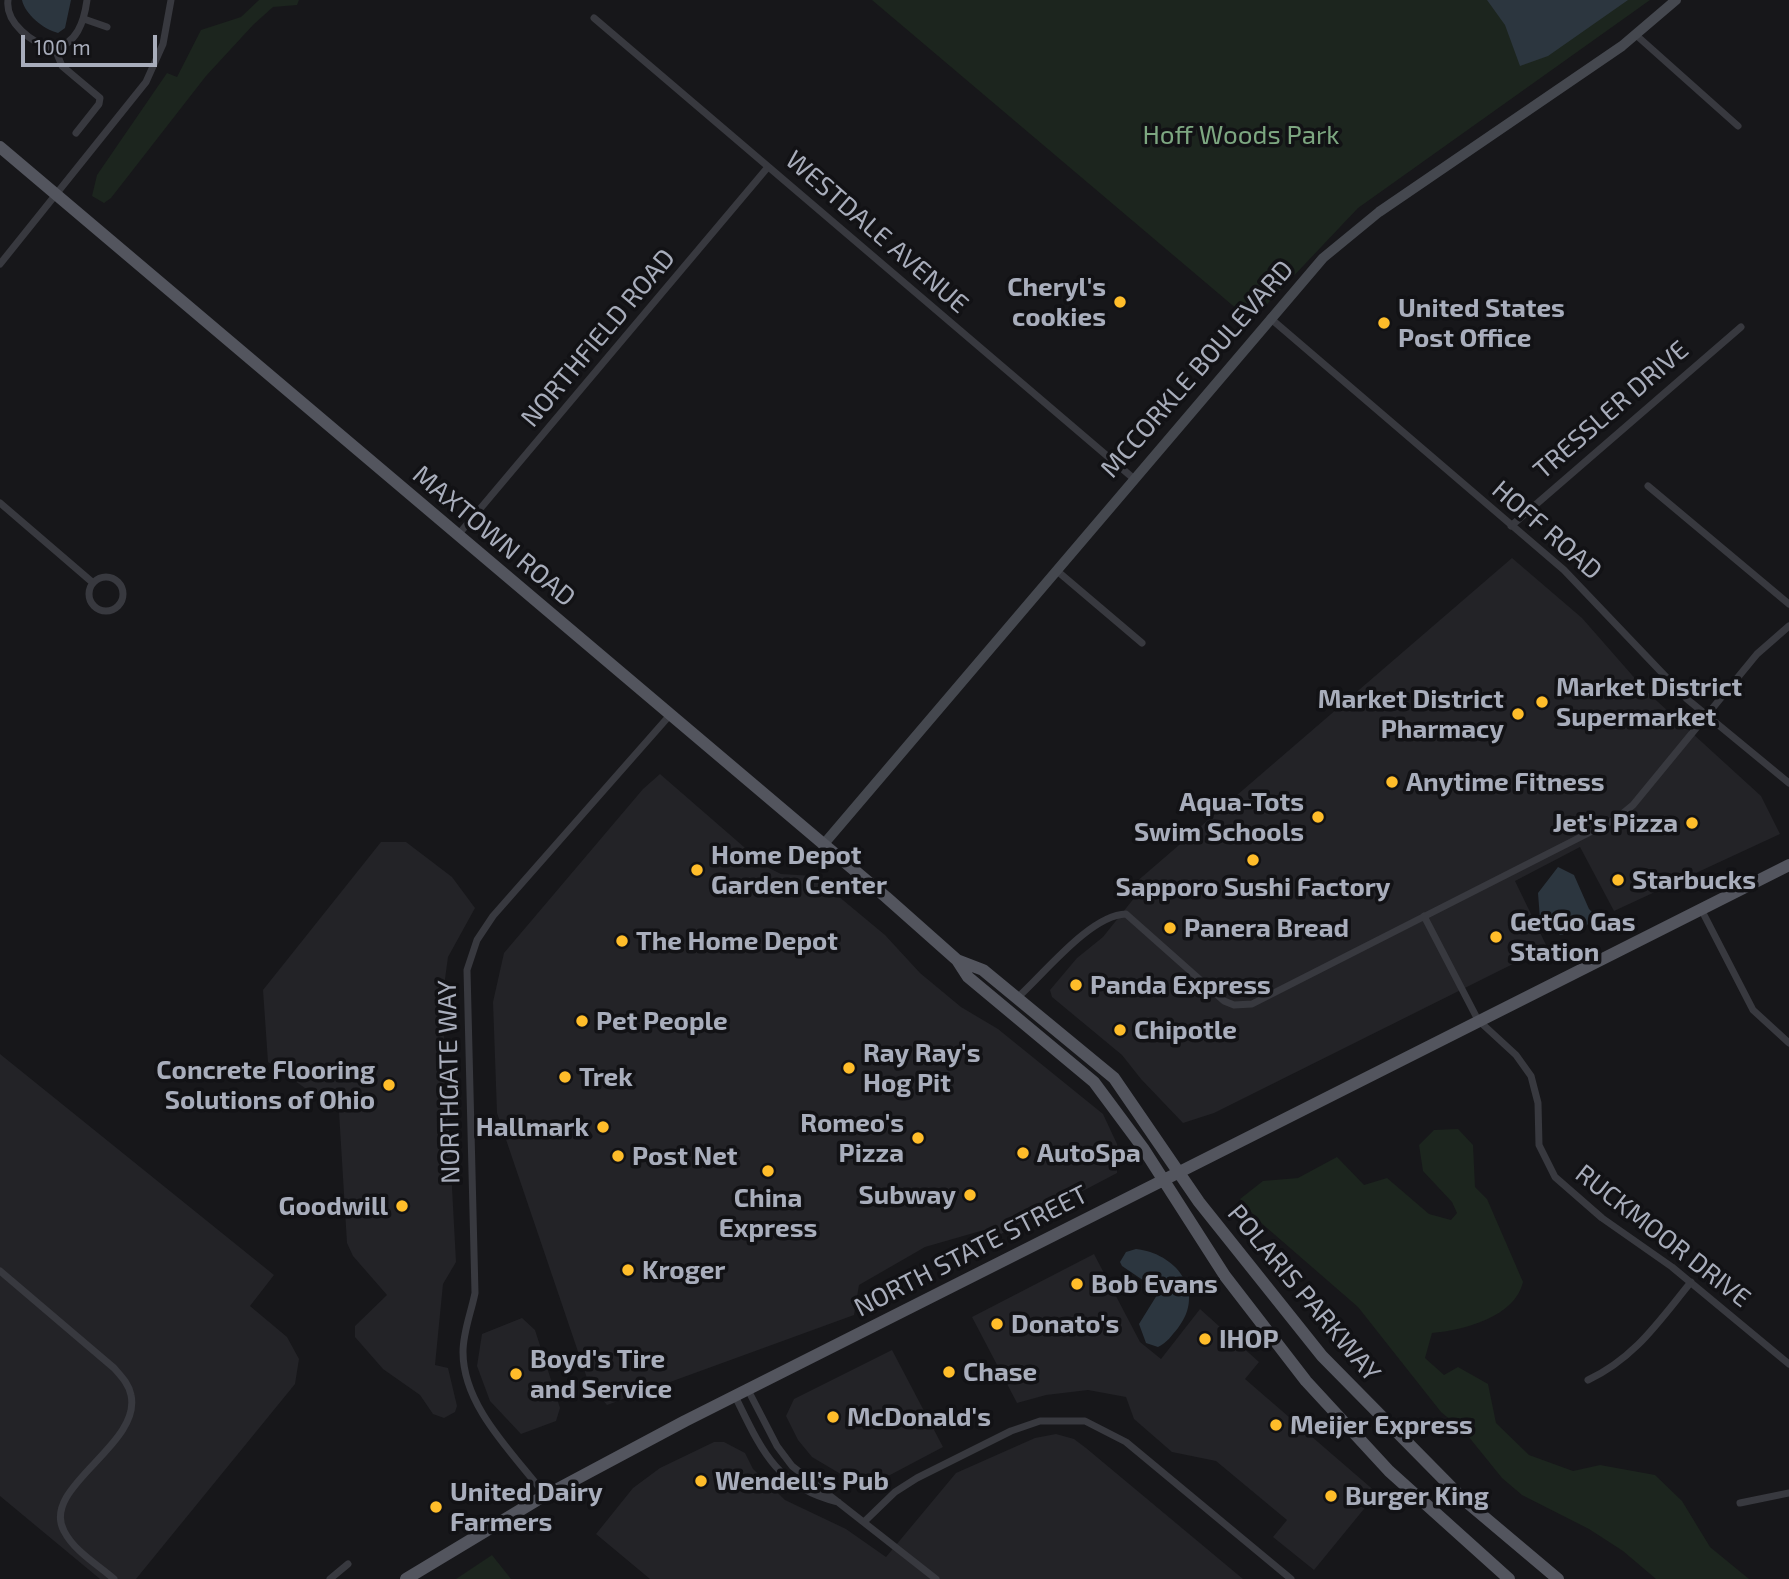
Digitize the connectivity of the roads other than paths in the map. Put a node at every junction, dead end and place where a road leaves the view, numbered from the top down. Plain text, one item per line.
1 (87, 0) edge
2 (171, 0) edge
3 (1676, 0) edge
4 (5, 4) edge
5 (594, 18) dead end
6 (85, 19) junction
7 (107, 27) dead end
8 (1636, 35) junction
9 (55, 49) junction
10 (1738, 126) dead end
11 (76, 132) dead end
12 (0, 147) edge
13 (768, 167) junction
14 (57, 195) junction
15 (0, 264) edge
16 (1269, 318) junction
17 (1741, 327) dead end
18 (1133, 478) junction
19 (1648, 485) dead end
20 (0, 503) edge
21 (1511, 526) junction
22 (458, 535) junction
23 (1056, 570) junction
24 (92, 582) junction
25 (1789, 604) edge
26 (1789, 626) edge
27 (1142, 643) dead end
28 (670, 715) junction
29 (1706, 716) junction
30 (1789, 783) edge
31 (823, 845) junction
32 (1789, 865) edge
33 (1702, 909) junction
34 (1424, 916) junction
35 (957, 960) junction
36 (1017, 998) junction
37 (1002, 1005) junction
38 (1478, 1020) junction
39 (1070, 1040) junction
40 (1789, 1042) edge
41 (1177, 1172) junction
42 (1162, 1180) junction
43 (0, 1272) edge
44 (1691, 1282) junction
45 (1789, 1364) edge
46 (1588, 1380) dead end
47 (748, 1390) junction
48 (735, 1396) junction
49 (1789, 1493) edge
50 (545, 1495) junction
51 (842, 1503) junction
52 (1740, 1503) dead end
53 (865, 1521) junction
54 (348, 1564) dead end
55 (114, 1579) edge
56 (330, 1579) edge
57 (406, 1579) edge
58 (936, 1579) edge
59 (1292, 1579) edge
60 (1509, 1579) edge
61 (1558, 1579) edge

1 - 6 street
2 - 14 street
3 - 8 street, MCCORKLE BOULEVARD
4 - 9 street
5 - 13 street, WESTDALE AVENUE
6 - 7 street
6 - 9 street
8 - 10 street
8 - 16 street, MCCORKLE BOULEVARD
9 - 11 street
12 - 14 main road, MAXTOWN ROAD
13 - 18 street, WESTDALE AVENUE
13 - 22 street, NORTHFIELD ROAD
14 - 15 street
14 - 22 main road, MAXTOWN ROAD
16 - 18 street, MCCORKLE BOULEVARD
16 - 21 street, HOFF ROAD
17 - 21 street, TRESSLER DRIVE
18 - 23 street, MCCORKLE BOULEVARD
19 - 25 street
20 - 24 street
21 - 29 street, HOFF ROAD
22 - 28 main road, MAXTOWN ROAD
23 - 27 street
23 - 31 street, MCCORKLE BOULEVARD
24 - 24 street
26 - 29 street
28 - 31 main road, MAXTOWN ROAD
28 - 50 street, NORTHGATE WAY
29 - 30 street, HOFF ROAD
29 - 34 street
31 - 35 main road, MAXTOWN ROAD
32 - 33 main road, NORTH STATE STREET
33 - 38 main road, NORTH STATE STREET
33 - 40 street
34 - 36 street
34 - 38 street, RUCKMOOR DRIVE
35 - 36 main road, MAXTOWN ROAD
35 - 37 main road, MAXTOWN ROAD
36 - 39 main road, MAXTOWN ROAD
37 - 39 main road
37 - 42 main road, MAXTOWN ROAD
38 - 41 main road, NORTH STATE STREET
38 - 44 street, RUCKMOOR DRIVE
39 - 41 main road, MAXTOWN ROAD
41 - 42 main road, NORTH STATE STREET
41 - 61 main road, POLARIS PARKWAY
42 - 47 main road, NORTH STATE STREET
42 - 60 main road, POLARIS PARKWAY
43 - 55 street
44 - 45 street, RUCKMOOR DRIVE
44 - 46 street
47 - 48 main road, NORTH STATE STREET
47 - 51 street
48 - 50 main road, NORTH STATE STREET
48 - 51 street
49 - 52 street
50 - 57 main road, NORTH STATE STREET
51 - 53 street
53 - 58 street
53 - 59 street
54 - 56 street

